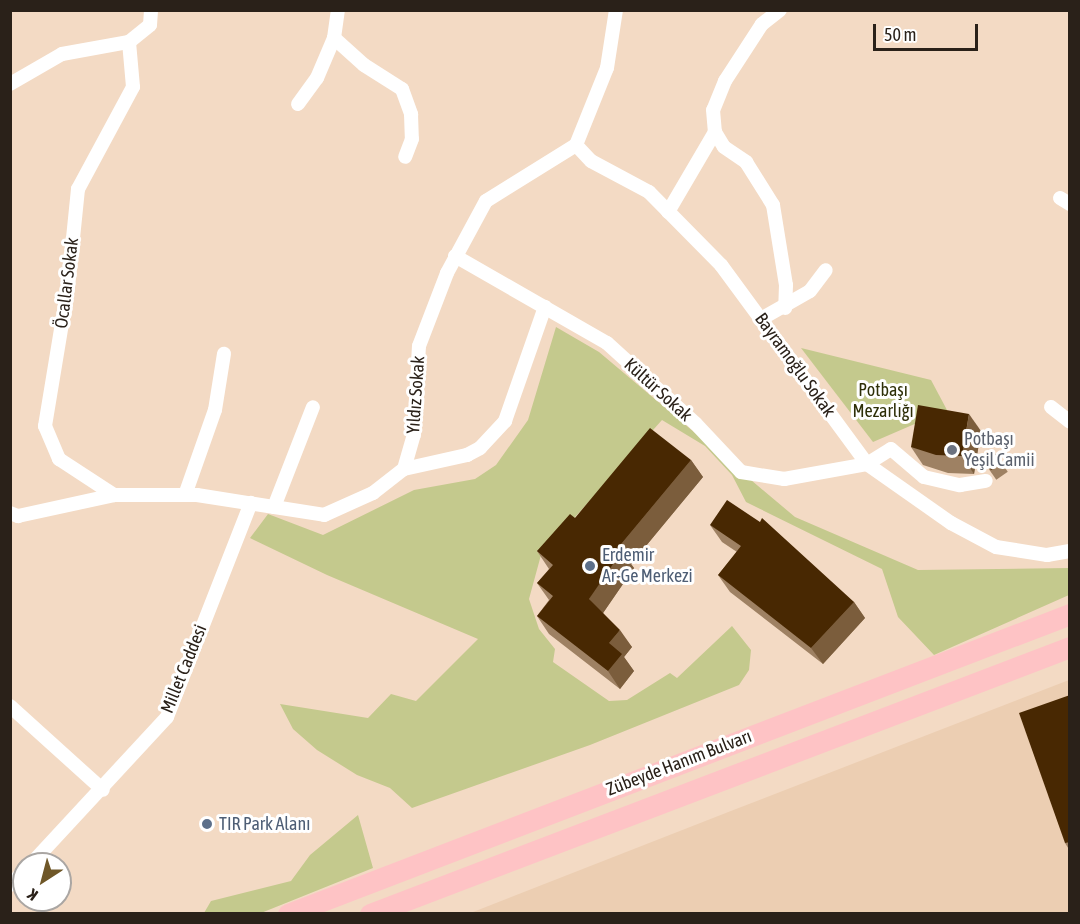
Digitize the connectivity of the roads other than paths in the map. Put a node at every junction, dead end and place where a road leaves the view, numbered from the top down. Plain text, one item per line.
1 (151, 10) edge
2 (338, 10) edge
3 (616, 10) edge
4 (780, 10) edge
5 (334, 39) junction
6 (129, 42) junction
7 (10, 84) edge
8 (298, 104) dead end
9 (715, 132) junction
10 (576, 145) junction
11 (405, 157) dead end
12 (668, 212) junction
13 (455, 256) junction
14 (826, 270) dead end
15 (545, 307) junction
16 (784, 308) junction
17 (761, 319) junction
18 (224, 354) dead end
19 (314, 407) dead end
20 (1051, 407) dead end
21 (1070, 422) edge
22 (867, 464) junction
23 (404, 469) junction
24 (986, 481) dead end
25 (114, 495) junction
26 (185, 495) junction
27 (251, 503) junction
28 (274, 507) junction
29 (10, 513) edge
30 (1070, 550) edge
31 (1070, 614) edge
32 (1070, 647) edge
33 (10, 706) edge
34 (103, 790) junction
35 (43, 852) edge
36 (288, 914) edge
37 (370, 914) edge

1 - 6 street
2 - 5 street
3 - 10 street
4 - 9 street
5 - 8 street
5 - 11 street
6 - 7 street
6 - 25 street, Öcallar Sokak
9 - 12 street
9 - 16 street
10 - 12 street, Bayramoğlu Sokak
10 - 13 street, Yıldız Sokak
12 - 17 street, Bayramoğlu Sokak
13 - 15 street, Kültür Sokak
13 - 23 street, Yıldız Sokak
14 - 16 street
15 - 22 street, Kültür Sokak
15 - 23 street
16 - 17 street
17 - 22 street, Bayramoğlu Sokak
18 - 26 street
19 - 28 street
20 - 21 street
22 - 24 street
22 - 30 street, Bayramoğlu Sokak
23 - 28 street
25 - 26 street
25 - 29 street
26 - 27 street
27 - 28 street
27 - 34 street, Millet Caddesi
31 - 36 highway, Zübeyde Hanım Bulvarı
32 - 37 highway, Zübeyde Hanım Bulvarı
33 - 34 street
34 - 35 street, Millet Caddesi

